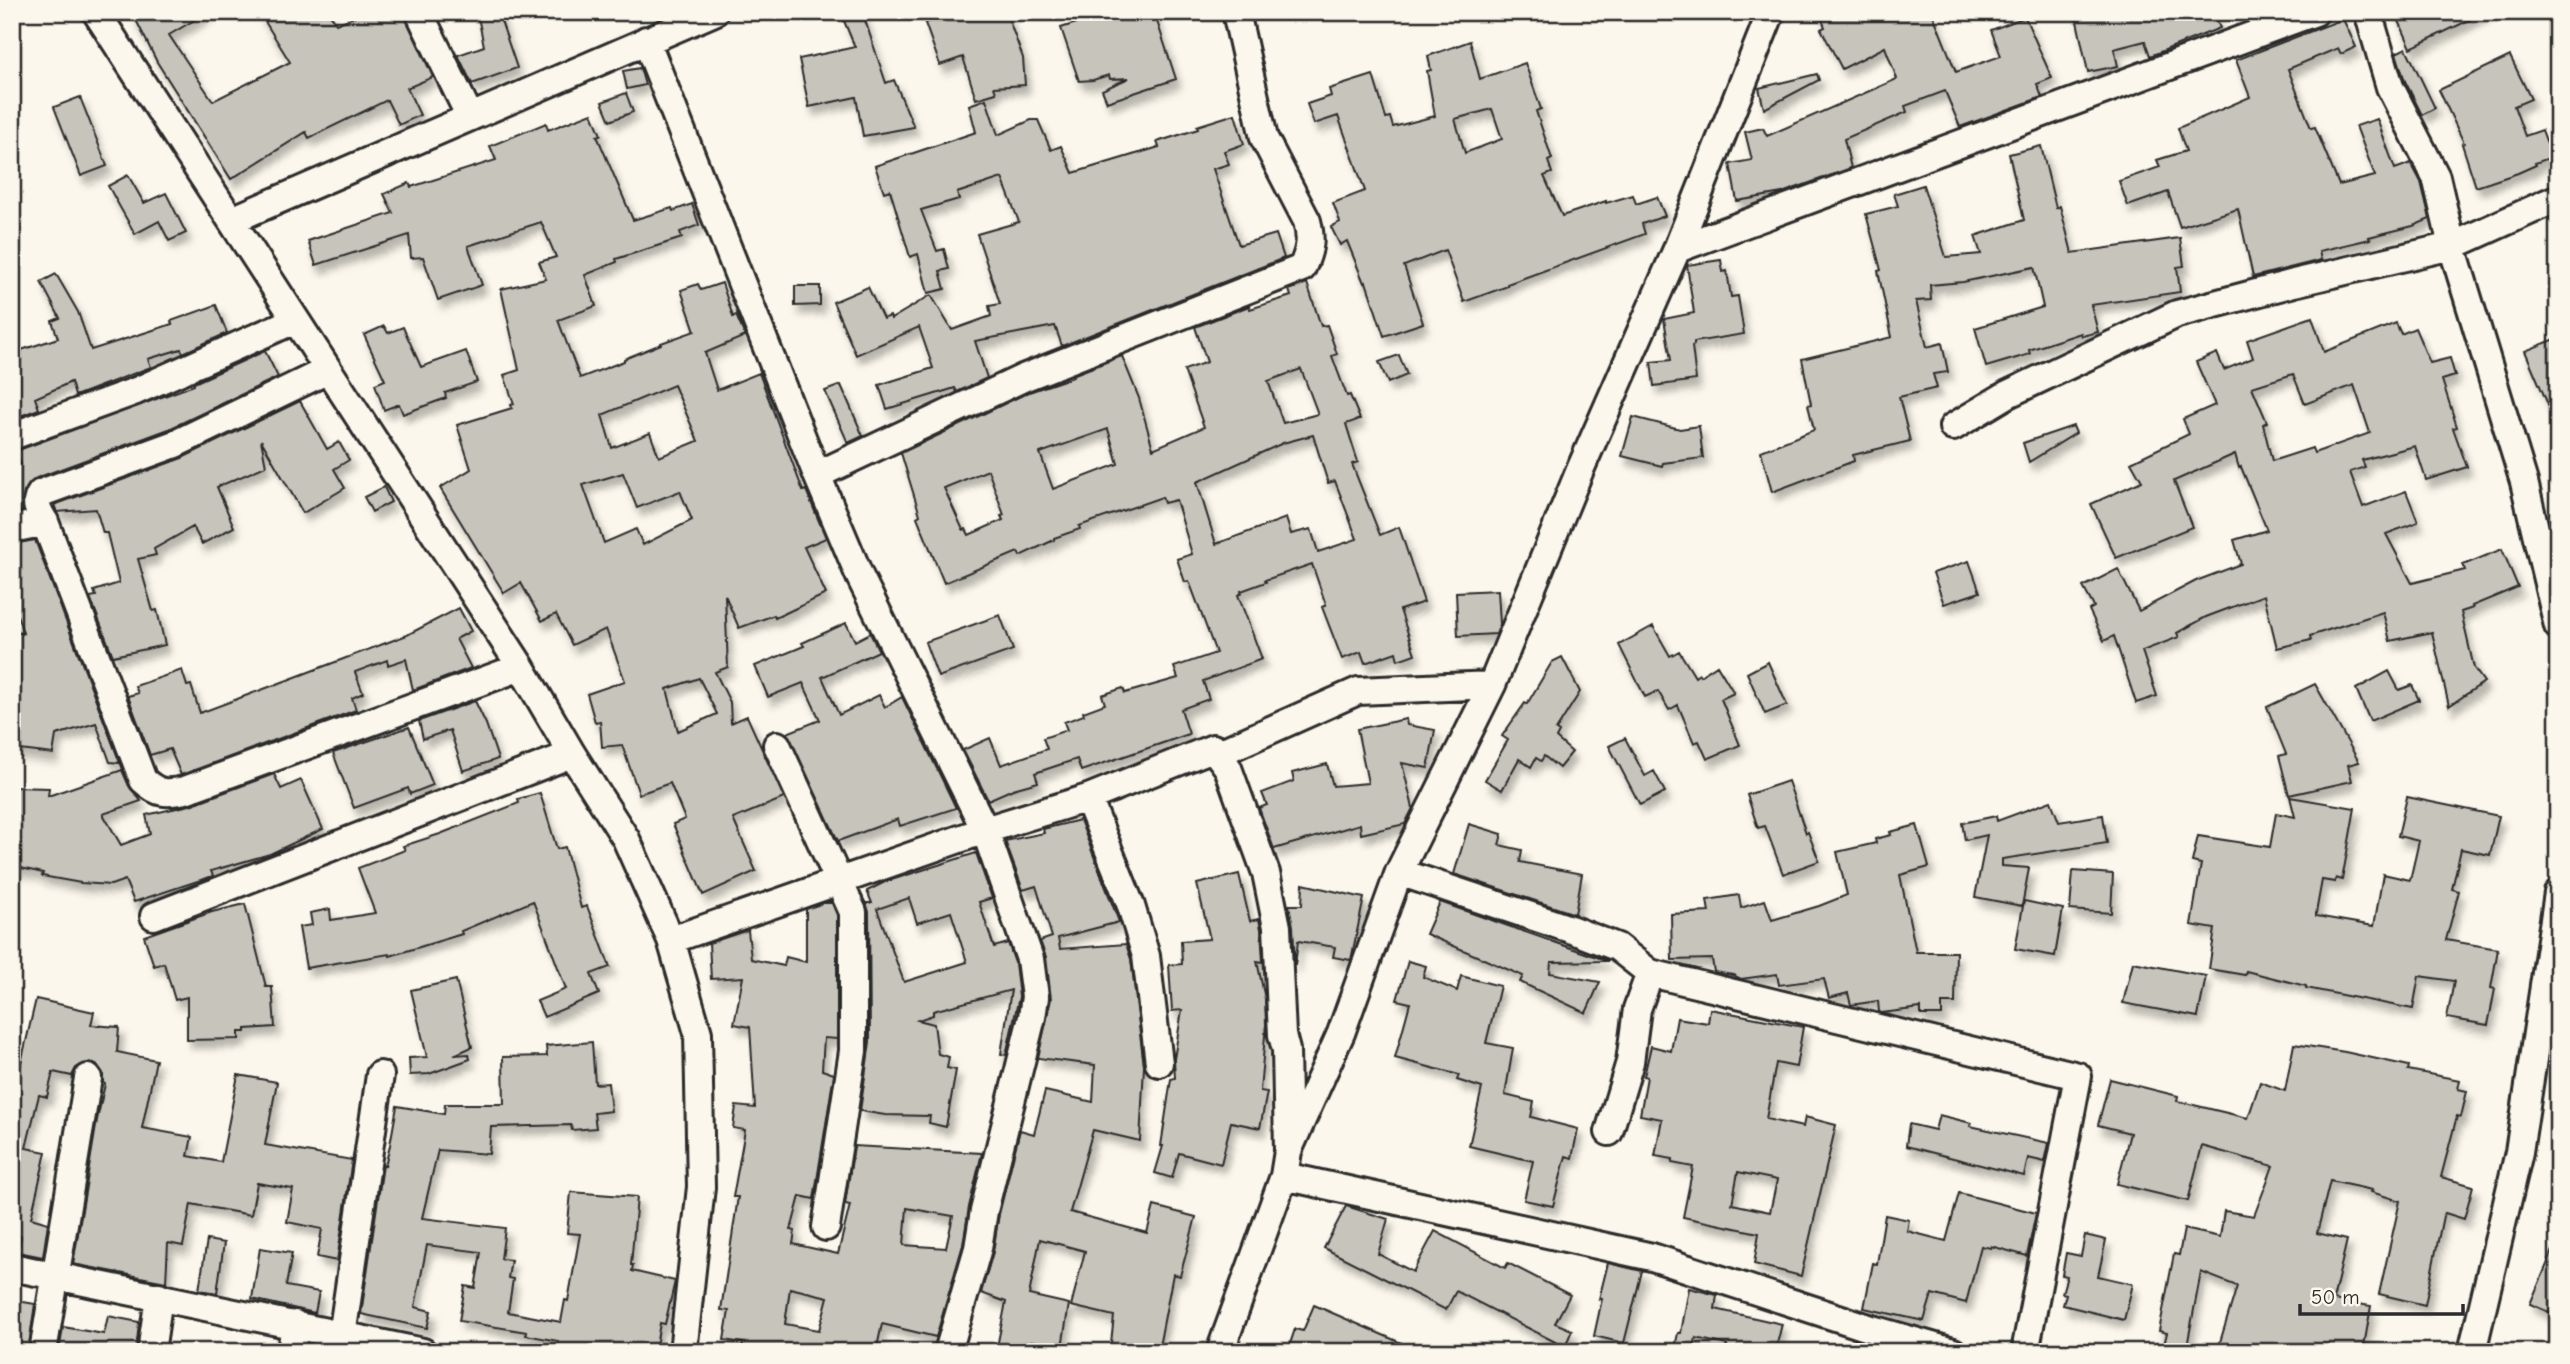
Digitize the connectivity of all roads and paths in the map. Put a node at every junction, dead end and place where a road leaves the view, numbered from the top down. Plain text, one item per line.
1 (96, 12) edge
2 (419, 12) edge
3 (714, 12) edge
4 (1236, 12) edge
5 (1771, 12) edge
6 (2315, 12) edge
7 (2368, 12) edge
8 (646, 40) junction
9 (470, 117) junction
10 (2558, 198) edge
11 (232, 220) junction
12 (2452, 246) junction
13 (1677, 249) junction
14 (295, 320) junction
15 (328, 370) junction
16 (1954, 427) dead end
17 (12, 436) edge
18 (817, 475) junction
19 (45, 522) junction
20 (12, 529) edge
21 (2558, 626) edge
22 (521, 667) junction
23 (1492, 685) junction
24 (777, 745) dead end
25 (1219, 753) junction
26 (572, 754) junction
27 (1088, 798) junction
28 (985, 830) junction
29 (1399, 872) junction
30 (840, 881) junction
31 (2558, 893) edge
32 (154, 916) dead end
33 (671, 940) junction
34 (1650, 973) junction
35 (1159, 1063) dead end
36 (380, 1075) dead end
37 (88, 1078) dead end
38 (1609, 1132) dead end
39 (1286, 1164) junction
40 (826, 1227) dead end
41 (12, 1267) edge
42 (54, 1276) junction
43 (159, 1297) junction
44 (295, 1324) junction
45 (342, 1336) junction
46 (43, 1352) edge
47 (151, 1352) edge
48 (291, 1352) edge
49 (423, 1352) edge
50 (683, 1352) edge
51 (948, 1352) edge
52 (1220, 1352) edge
53 (1953, 1352) edge
54 (2025, 1352) edge
55 (2472, 1352) edge

1 - 11 street
2 - 9 street
3 - 8 street
4 - 18 street
5 - 13 street
6 - 13 street
7 - 12 street
8 - 9 street
8 - 18 street
9 - 11 street
10 - 12 street
11 - 14 street
12 - 16 street
12 - 21 street
13 - 23 street
14 - 15 street
14 - 17 street
15 - 19 street
15 - 22 street
18 - 28 street
19 - 20 street
19 - 22 street
22 - 26 street
23 - 25 street
23 - 29 street
24 - 30 street
25 - 27 street
25 - 39 street
26 - 32 street
26 - 33 street
27 - 28 street
27 - 35 street
28 - 30 street
28 - 51 street
29 - 34 street
29 - 39 street
30 - 33 street
30 - 40 street
31 - 55 street
33 - 50 street
34 - 38 street
34 - 54 street
36 - 45 street
37 - 42 street
39 - 52 street
39 - 53 street
41 - 42 street
42 - 43 street
42 - 46 street
43 - 44 street
43 - 47 street
44 - 45 street
44 - 48 street
45 - 49 street

